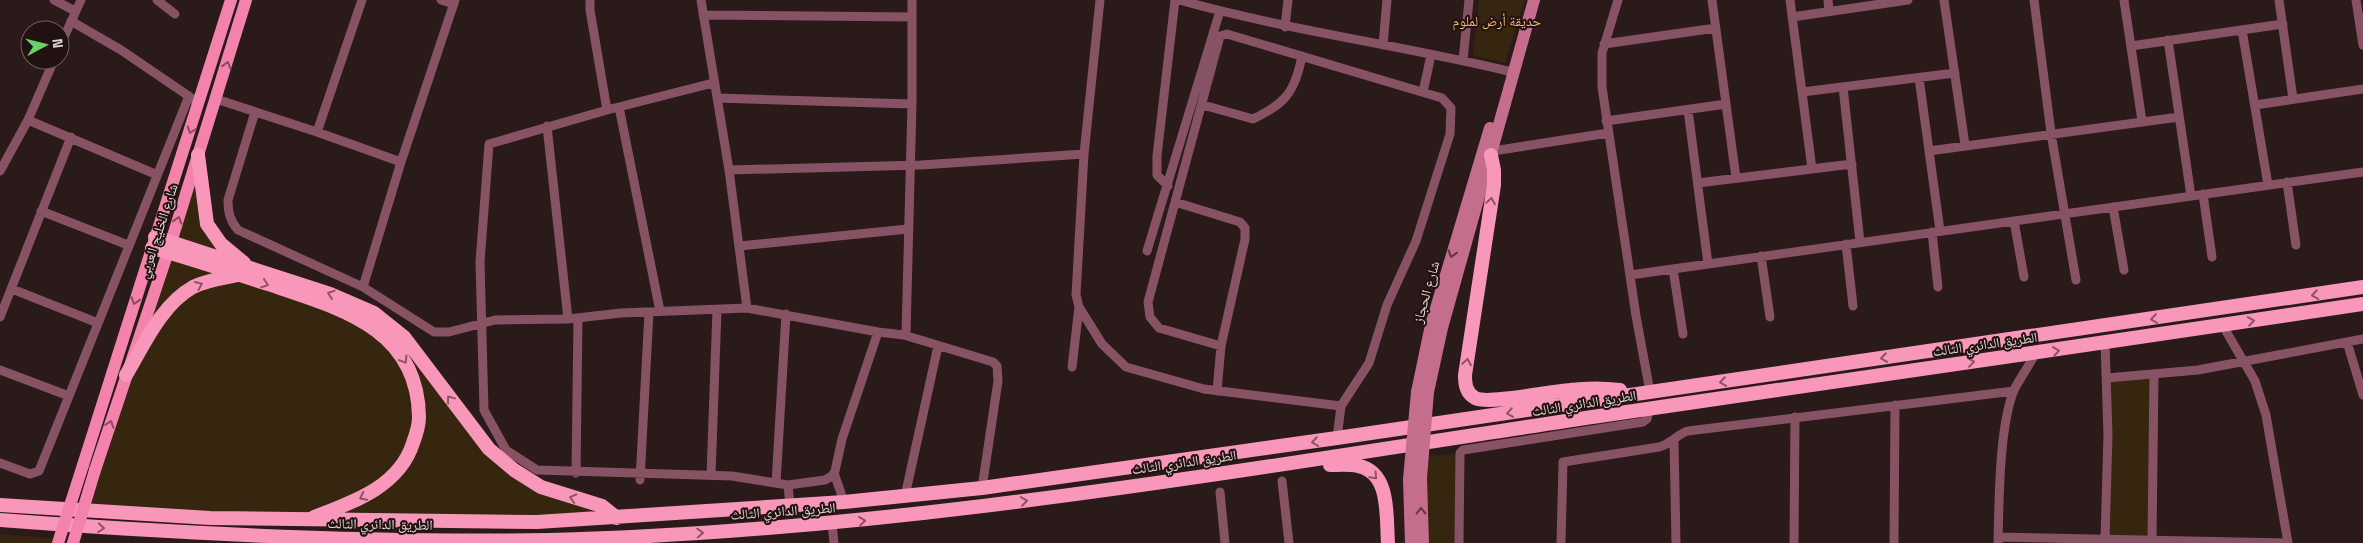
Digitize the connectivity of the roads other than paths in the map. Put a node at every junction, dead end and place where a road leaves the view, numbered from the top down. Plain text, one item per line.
1 (54, 0) edge
2 (82, 0) edge
3 (156, 0) edge
4 (231, 0) edge
5 (246, 0) edge
6 (362, 0) edge
7 (441, 0) edge
8 (590, 0) edge
9 (701, 0) edge
10 (912, 0) edge
11 (1100, 0) edge
12 (1177, 0) edge
13 (1288, 0) edge
14 (1387, 0) edge
15 (1469, 0) edge
16 (1534, 0) edge
17 (1618, 0) edge
18 (1712, 0) edge
19 (1790, 0) edge
20 (1828, 0) edge
21 (1906, 0) edge
22 (1944, 0) edge
23 (2034, 0) edge
24 (2124, 0) edge
25 (2279, 0) edge
26 (2356, 0) edge
27 (455, 2) edge
28 (1191, 2) edge
29 (1220, 10) junction
30 (75, 11) junction
31 (1829, 11) junction
32 (2361, 13) edge
33 (175, 14) dead end
34 (703, 15) junction
35 (1792, 17) junction
36 (912, 18) junction
37 (71, 21) joint
38 (2283, 24) junction
39 (1285, 26) junction
40 (1716, 28) junction
41 (2242, 30) junction
42 (2168, 40) junction
43 (1604, 44) junction
44 (1383, 45) junction
45 (2363, 45) edge
46 (2131, 46) junction
47 (1431, 55) junction
48 (1302, 56) junction
49 (1516, 59) junction
50 (1463, 60) junction
51 (50, 70) edge
52 (1508, 72) junction
53 (1955, 73) junction
54 (1919, 78) junction
55 (713, 83) junction
56 (1843, 87) junction
57 (2363, 89) edge
58 (1423, 92) junction
59 (1802, 92) junction
60 (717, 98) junction
61 (194, 99) junction
62 (2293, 99) junction
63 (216, 100) junction
64 (912, 104) junction
65 (1726, 104) junction
66 (1203, 105) junction
67 (2255, 105) junction
68 (619, 107) junction
69 (607, 110) junction
70 (1688, 110) junction
71 (255, 112) junction
72 (2179, 117) junction
73 (28, 120) junction
74 (1606, 121) junction
75 (2142, 122) junction
76 (548, 126) junction
77 (317, 132) junction
78 (1608, 133) junction
79 (2051, 133) junction
80 (71, 137) junction
81 (1965, 145) junction
82 (1929, 151) junction
83 (1492, 153) junction
84 (1084, 154) junction
85 (198, 155) junction
86 (401, 162) junction
87 (1852, 164) junction
88 (909, 165) junction
89 (1812, 169) junction
90 (0, 170) edge
91 (729, 170) junction
92 (2363, 172) edge
93 (156, 174) junction
94 (1736, 178) junction
95 (2287, 182) junction
96 (1698, 183) junction
97 (2268, 185) junction
98 (1168, 186) junction
99 (2203, 194) junction
100 (2191, 196) junction
101 (1175, 202) junction
102 (2114, 207) junction
103 (40, 212) junction
104 (2064, 214) junction
105 (2014, 221) junction
106 (908, 229) junction
107 (1936, 232) junction
108 (1860, 242) junction
109 (154, 243) junction
110 (1846, 244) junction
111 (128, 245) junction
112 (2296, 245) dead end
113 (740, 246) junction
114 (169, 248) junction
115 (1147, 251) dead end
116 (1761, 256) junction
117 (2212, 257) dead end
118 (1708, 264) junction
119 (1673, 269) junction
120 (2124, 270) dead end
121 (243, 271) junction
122 (1630, 275) junction
123 (2024, 277) dead end
124 (2076, 280) dead end
125 (363, 287) junction
126 (1938, 287) dead end
127 (2363, 287) edge
128 (12, 289) junction
129 (2363, 304) edge
130 (1853, 306) dead end
131 (747, 308) junction
132 (1080, 308) junction
133 (717, 310) junction
134 (660, 311) junction
135 (649, 312) junction
136 (786, 314) junction
137 (0, 317) edge
138 (1770, 317) dead end
139 (578, 318) junction
140 (568, 319) junction
141 (98, 322) junction
142 (481, 323) junction
143 (2224, 326) junction
144 (878, 332) junction
145 (1683, 334) dead end
146 (904, 335) junction
147 (2363, 339) edge
148 (2347, 342) junction
149 (2105, 343) junction
150 (938, 346) junction
151 (1221, 346) junction
152 (2035, 354) junction
153 (2245, 363) junction
154 (1072, 367) dead end
155 (0, 370) edge
156 (2154, 374) junction
157 (126, 376) junction
158 (2107, 378) junction
159 (1217, 390) junction
160 (2014, 391) junction
161 (1423, 392) junction
162 (1645, 393) junction
163 (2363, 395) edge
164 (69, 396) junction
165 (1895, 404) junction
166 (1341, 406) junction
167 (1650, 409) junction
168 (1795, 417) junction
169 (1337, 438) junction
170 (1674, 441) junction
171 (0, 463) edge
172 (1294, 463) junction
173 (89, 468) junction
174 (576, 473) junction
175 (834, 473) junction
176 (711, 475) junction
177 (641, 477) junction
178 (1415, 479) junction
179 (1282, 481) dead end
180 (776, 483) junction
181 (788, 485) junction
182 (982, 488) junction
183 (1220, 492) dead end
184 (905, 496) junction
185 (844, 502) junction
186 (0, 505) edge
187 (790, 506) junction
188 (617, 518) junction
189 (0, 520) edge
190 (307, 520) junction
191 (832, 524) junction
192 (2105, 539) junction
193 (1998, 540) edge
194 (2152, 540) junction
195 (58, 543) edge
196 (73, 543) edge
197 (834, 543) edge
198 (1224, 543) edge
199 (1289, 543) edge
200 (1388, 543) edge
201 (1411, 543) edge
202 (1423, 543) edge
203 (1459, 543) edge
204 (1561, 543) edge
205 (1676, 543) edge
206 (1794, 543) edge
207 (1894, 543) edge
208 (2287, 543) edge

1 - 30 street
2 - 30 street
3 - 33 street
4 - 61 main road, شارع الخليج العربي
63 -> 5 main road, شارع الخليج العربي
6 - 77 street
7 - 27 street
8 - 69 street
9 - 34 street
10 - 36 street
11 - 84 street
12 - 28 street
12 - 98 street
13 - 39 street
14 - 44 street
15 - 50 street
16 - 49 main road, شارع الحجاز
17 - 43 street
18 - 40 street
19 - 35 street
20 - 31 street
21 - 31 street
22 - 53 street
23 - 79 street
24 - 46 street
25 - 38 street
26 - 32 street
27 - 86 street
28 - 29 street
29 - 39 street
29 - 98 street
30 - 37 street
31 - 35 street
32 - 45 street
34 - 36 street
34 - 55 street
35 - 59 street
36 - 64 street
37 - 61 street
38 - 41 street
38 - 62 street
39 - 44 street
40 - 43 street
40 - 65 street
41 - 42 street
41 - 67 street
42 - 46 street
42 - 72 street
43 - 74 street
44 - 47 street
46 - 75 street
47 - 50 street
47 - 58 street
48 - 58 street
48 - 66 street
48 - 66 street
49 - 52 main road, شارع الحجاز
49 - 83 main road, شارع الحجاز
50 - 52 street
51 - 73 street
52 -> 161 main road, شارع الحجاز
53 - 54 street
53 - 81 street
54 - 56 street
54 - 82 street
55 - 60 street
55 - 68 street
56 - 59 street
56 - 87 street
57 - 62 street
58 - 166 street
59 - 89 street
60 - 64 street
60 - 91 street
61 - 93 street
61 -> 109 main road, شارع الخليج العربي
62 - 67 street
63 - 71 street
63 - 85 main road, شارع الخليج العربي
64 - 88 street
65 - 70 street
65 - 94 street
66 - 101 street
67 - 97 street
68 - 69 street
68 - 134 street
69 - 76 street
70 - 74 street
70 - 96 street
71 - 77 street
71 - 125 street
72 - 75 street
72 - 100 street
73 - 80 street
73 - 90 street
74 - 78 street
75 - 79 street
76 - 140 street
76 - 142 street
77 - 86 street
78 - 83 street
78 - 122 street
79 - 81 street
79 - 104 street
80 - 93 street
80 - 103 street
81 - 82 street
82 - 107 street
83 - 161 main road, شارع الحجاز
162 -> 83 highway
84 - 88 street
84 - 132 street
114 -> 85 main road, شارع الخليج العربي
85 - 121 highway
86 - 125 street
87 - 89 street
87 - 108 street
88 - 91 street
88 - 106 street
89 - 94 street
91 - 113 street
92 - 95 street
93 - 111 street
94 - 96 street
95 - 97 street
95 - 112 street
96 - 118 street
97 - 99 street
98 - 115 street
99 - 100 street
99 - 117 street
100 - 102 street
101 - 151 street
101 - 151 street
102 - 104 street
102 - 120 street
103 - 111 street
103 - 128 street
104 - 105 street
104 - 124 street
105 - 107 street
105 - 123 street
106 - 113 street
106 - 146 street
107 - 108 street
107 - 126 street
108 - 110 street
109 - 114 highway
109 -> 173 main road, شارع الخليج العربي
110 - 116 street
110 - 130 street
111 - 141 street
113 - 131 street
114 - 121 highway
114 - 157 main road, شارع الخليج العربي
116 - 118 street
116 - 138 street
118 - 119 street
119 - 122 street
119 - 145 street
157 -> 121 highway
188 -> 121 highway
121 -> 190 highway
122 - 162 street
125 - 142 street
127 -> 162 highway, الطريق الدائري الثالث
128 - 137 street
128 - 141 street
143 -> 129 highway, الطريق الدائري الثالث
131 - 133 street
131 - 136 street
132 - 154 street
132 - 159 street
133 - 134 street
133 - 176 street
134 - 135 street
135 - 139 street
135 - 177 street
136 - 144 street
136 - 180 street
139 - 140 street
139 - 174 street
140 - 142 street
141 - 164 street
142 - 174 street
143 - 149 highway, الطريق الدائري الثالث
143 - 153 street
144 - 146 street
144 - 175 street
146 - 150 street
147 - 148 street
148 - 153 street
148 - 163 street
152 -> 149 highway, الطريق الدائري الثالث
149 - 158 street
150 - 182 street
150 - 184 street
151 - 159 street
152 - 160 street
167 -> 152 highway, الطريق الدائري الثالث
153 - 156 street
153 - 208 street
155 - 164 street
156 - 158 street
156 - 194 street
173 -> 157 main road, شارع الخليج العربي
158 - 192 street
159 - 166 street
160 - 165 street
160 - 193 street
161 - 178 main road, شارع الحجاز, bridge
162 -> 169 highway, الطريق الدائري الثالث
164 - 171 street
165 - 168 street
165 - 207 street
166 - 169 street
167 - 172 highway, الطريق الدائري الثالث
167 - 203 street
168 - 170 street
168 - 206 street
169 -> 182 highway, الطريق الدائري الثالث
170 - 204 street
170 - 205 street
191 -> 172 highway, الطريق الدائري الثالث
172 -> 200 highway
173 - 195 main road, bridge
173 - 196 main road, bridge
174 - 177 street
175 - 181 street
175 - 185 street
176 - 177 street
176 - 180 street
178 - 201 main road, شارع الحجاز
202 -> 178 main road, شارع الحجاز
179 - 199 street
180 - 181 street
181 - 187 street
182 - 184 highway, الطريق الدائري الثالث
183 - 198 street
184 - 185 highway, الطريق الدائري الثالث
185 - 187 highway, الطريق الدائري الثالث
186 - 190 highway, الطريق الدائري الثالث
187 - 188 highway, الطريق الدائري الثالث
188 - 190 highway, الطريق الدائري الثالث
189 -> 191 highway, الطريق الدائري الثالث
191 - 197 street
192 - 193 street
192 - 194 street
194 - 208 street

